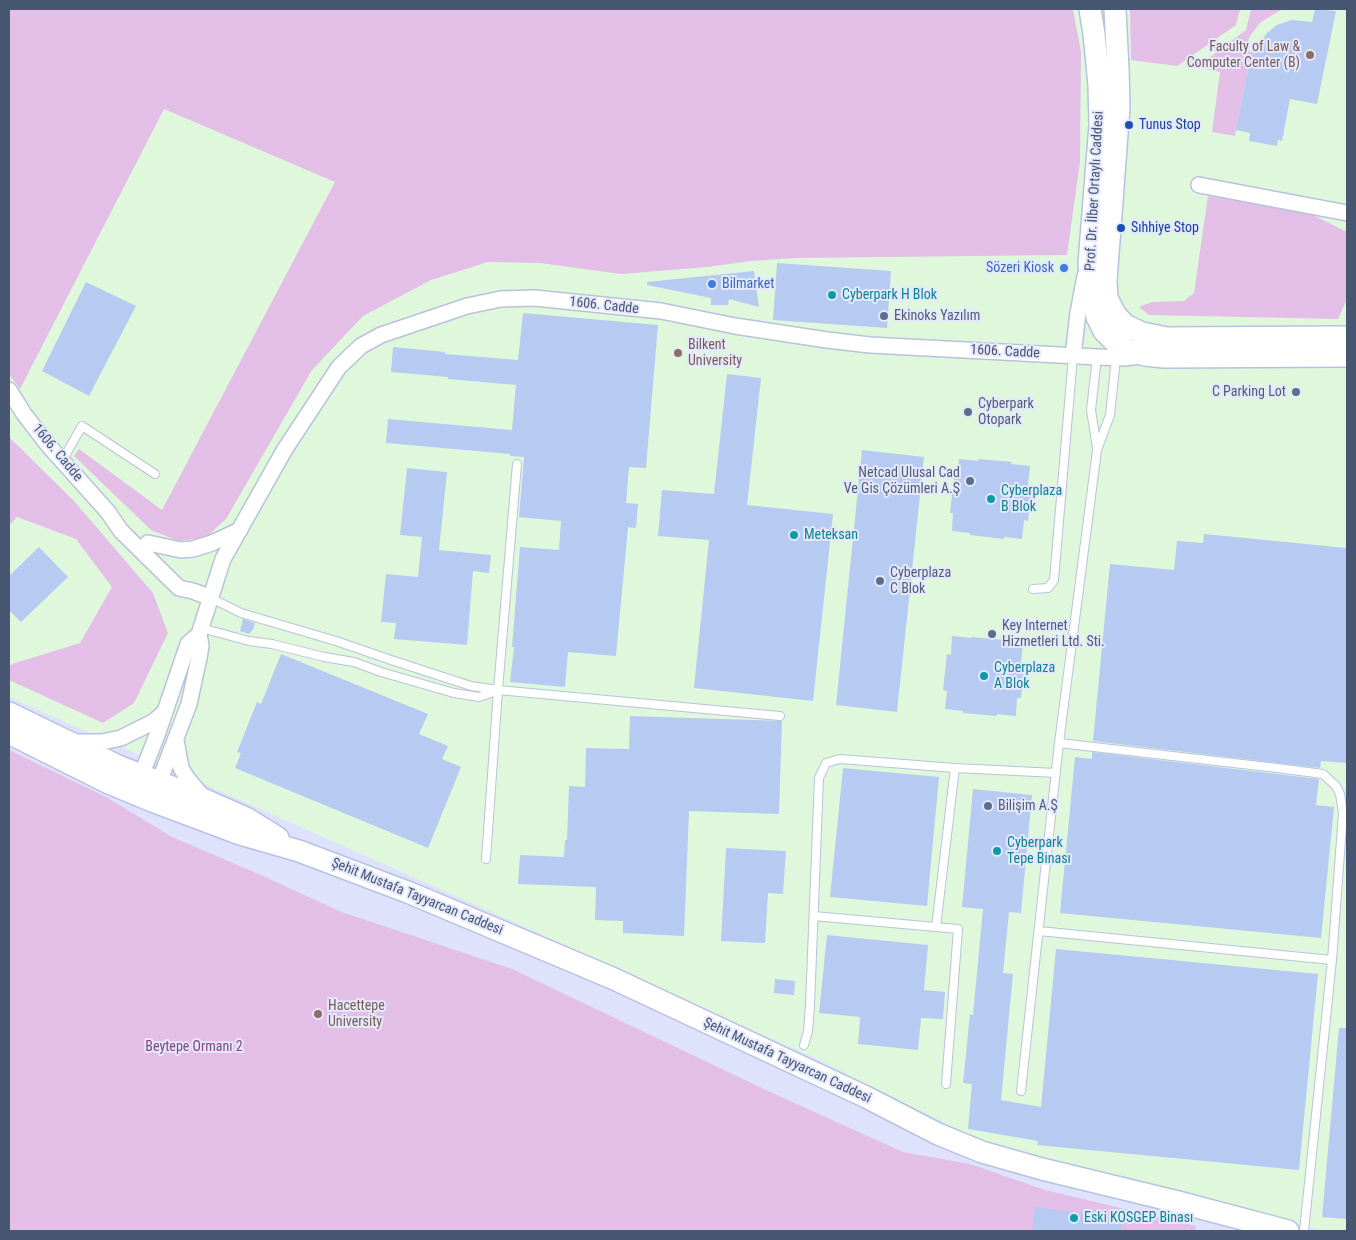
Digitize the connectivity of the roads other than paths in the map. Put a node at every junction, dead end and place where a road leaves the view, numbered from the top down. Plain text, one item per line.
1 (1090, 9) edge
2 (1115, 9) edge
3 (1199, 185) dead end
4 (1347, 213) edge
5 (1089, 263) junction
6 (1347, 337) edge
7 (1145, 355) junction
8 (1073, 356) junction
9 (1347, 356) edge
10 (1097, 357) junction
11 (1116, 358) junction
12 (9, 390) edge
13 (1097, 450) junction
14 (62, 461) junction
15 (517, 464) dead end
16 (155, 474) dead end
17 (108, 512) junction
18 (240, 530) junction
19 (148, 543) junction
20 (1033, 589) dead end
21 (193, 591) junction
22 (211, 598) junction
23 (200, 631) junction
24 (498, 690) junction
25 (165, 712) junction
26 (9, 713) edge
27 (780, 716) dead end
28 (9, 733) edge
29 (176, 738) junction
30 (69, 742) junction
31 (1059, 743) junction
32 (955, 768) junction
33 (1056, 773) junction
34 (147, 788) junction
35 (205, 800) junction
36 (299, 851) junction
37 (486, 859) dead end
38 (814, 916) junction
39 (936, 927) junction
40 (1039, 931) junction
41 (1332, 960) junction
42 (804, 1045) dead end
43 (946, 1084) dead end
44 (1021, 1091) dead end
45 (1288, 1231) edge
46 (1304, 1231) edge

1 - 5 main road, Prof. Dr. İlber Ortaylı Caddesi
2 - 6 main road, Prof. Dr. İlber Ortaylı Caddesi
3 - 4 street
5 - 7 main road, Prof. Dr. İlber Ortaylı Caddesi
5 - 8 street
7 - 9 main road, Prof. Dr. İlber Ortaylı Caddesi
7 - 11 street, 1606. Cadde
8 - 10 street, 1606. Cadde
8 - 18 street, 1606. Cadde
8 - 20 lane
10 - 11 street, 1606. Cadde
10 - 13 lane
11 - 13 lane
12 - 14 street, 1606. Cadde
13 - 31 lane
14 - 16 lane
14 - 17 street, 1606. Cadde
15 - 24 lane
17 - 19 street, 1606. Cadde
17 - 21 street, 1606. Cadde
18 - 19 street
18 - 22 street, 1606. Cadde
19 - 21 street, 1606. Cadde
21 - 22 street, 1606. Cadde
22 - 23 street
22 - 24 lane
23 - 24 lane
23 - 25 street
23 - 29 street
24 - 27 lane
24 - 37 lane
25 - 30 street
25 - 34 street
26 - 30 main road, Şehit Mustafa Tayyarcan Caddesi
28 - 34 main road, Şehit Mustafa Tayyarcan Caddesi
29 - 34 street
29 - 35 street
30 - 34 main road, Şehit Mustafa Tayyarcan Caddesi
31 - 33 lane
31 - 41 lane
32 - 33 lane
32 - 38 lane
32 - 39 lane
33 - 40 lane
34 - 35 main road, Şehit Mustafa Tayyarcan Caddesi
34 - 36 main road, Şehit Mustafa Tayyarcan Caddesi
35 - 36 main road, Şehit Mustafa Tayyarcan Caddesi
36 - 45 main road, Şehit Mustafa Tayyarcan Caddesi
38 - 39 lane
38 - 42 lane
39 - 43 lane
40 - 41 lane
40 - 44 lane
41 - 46 lane

